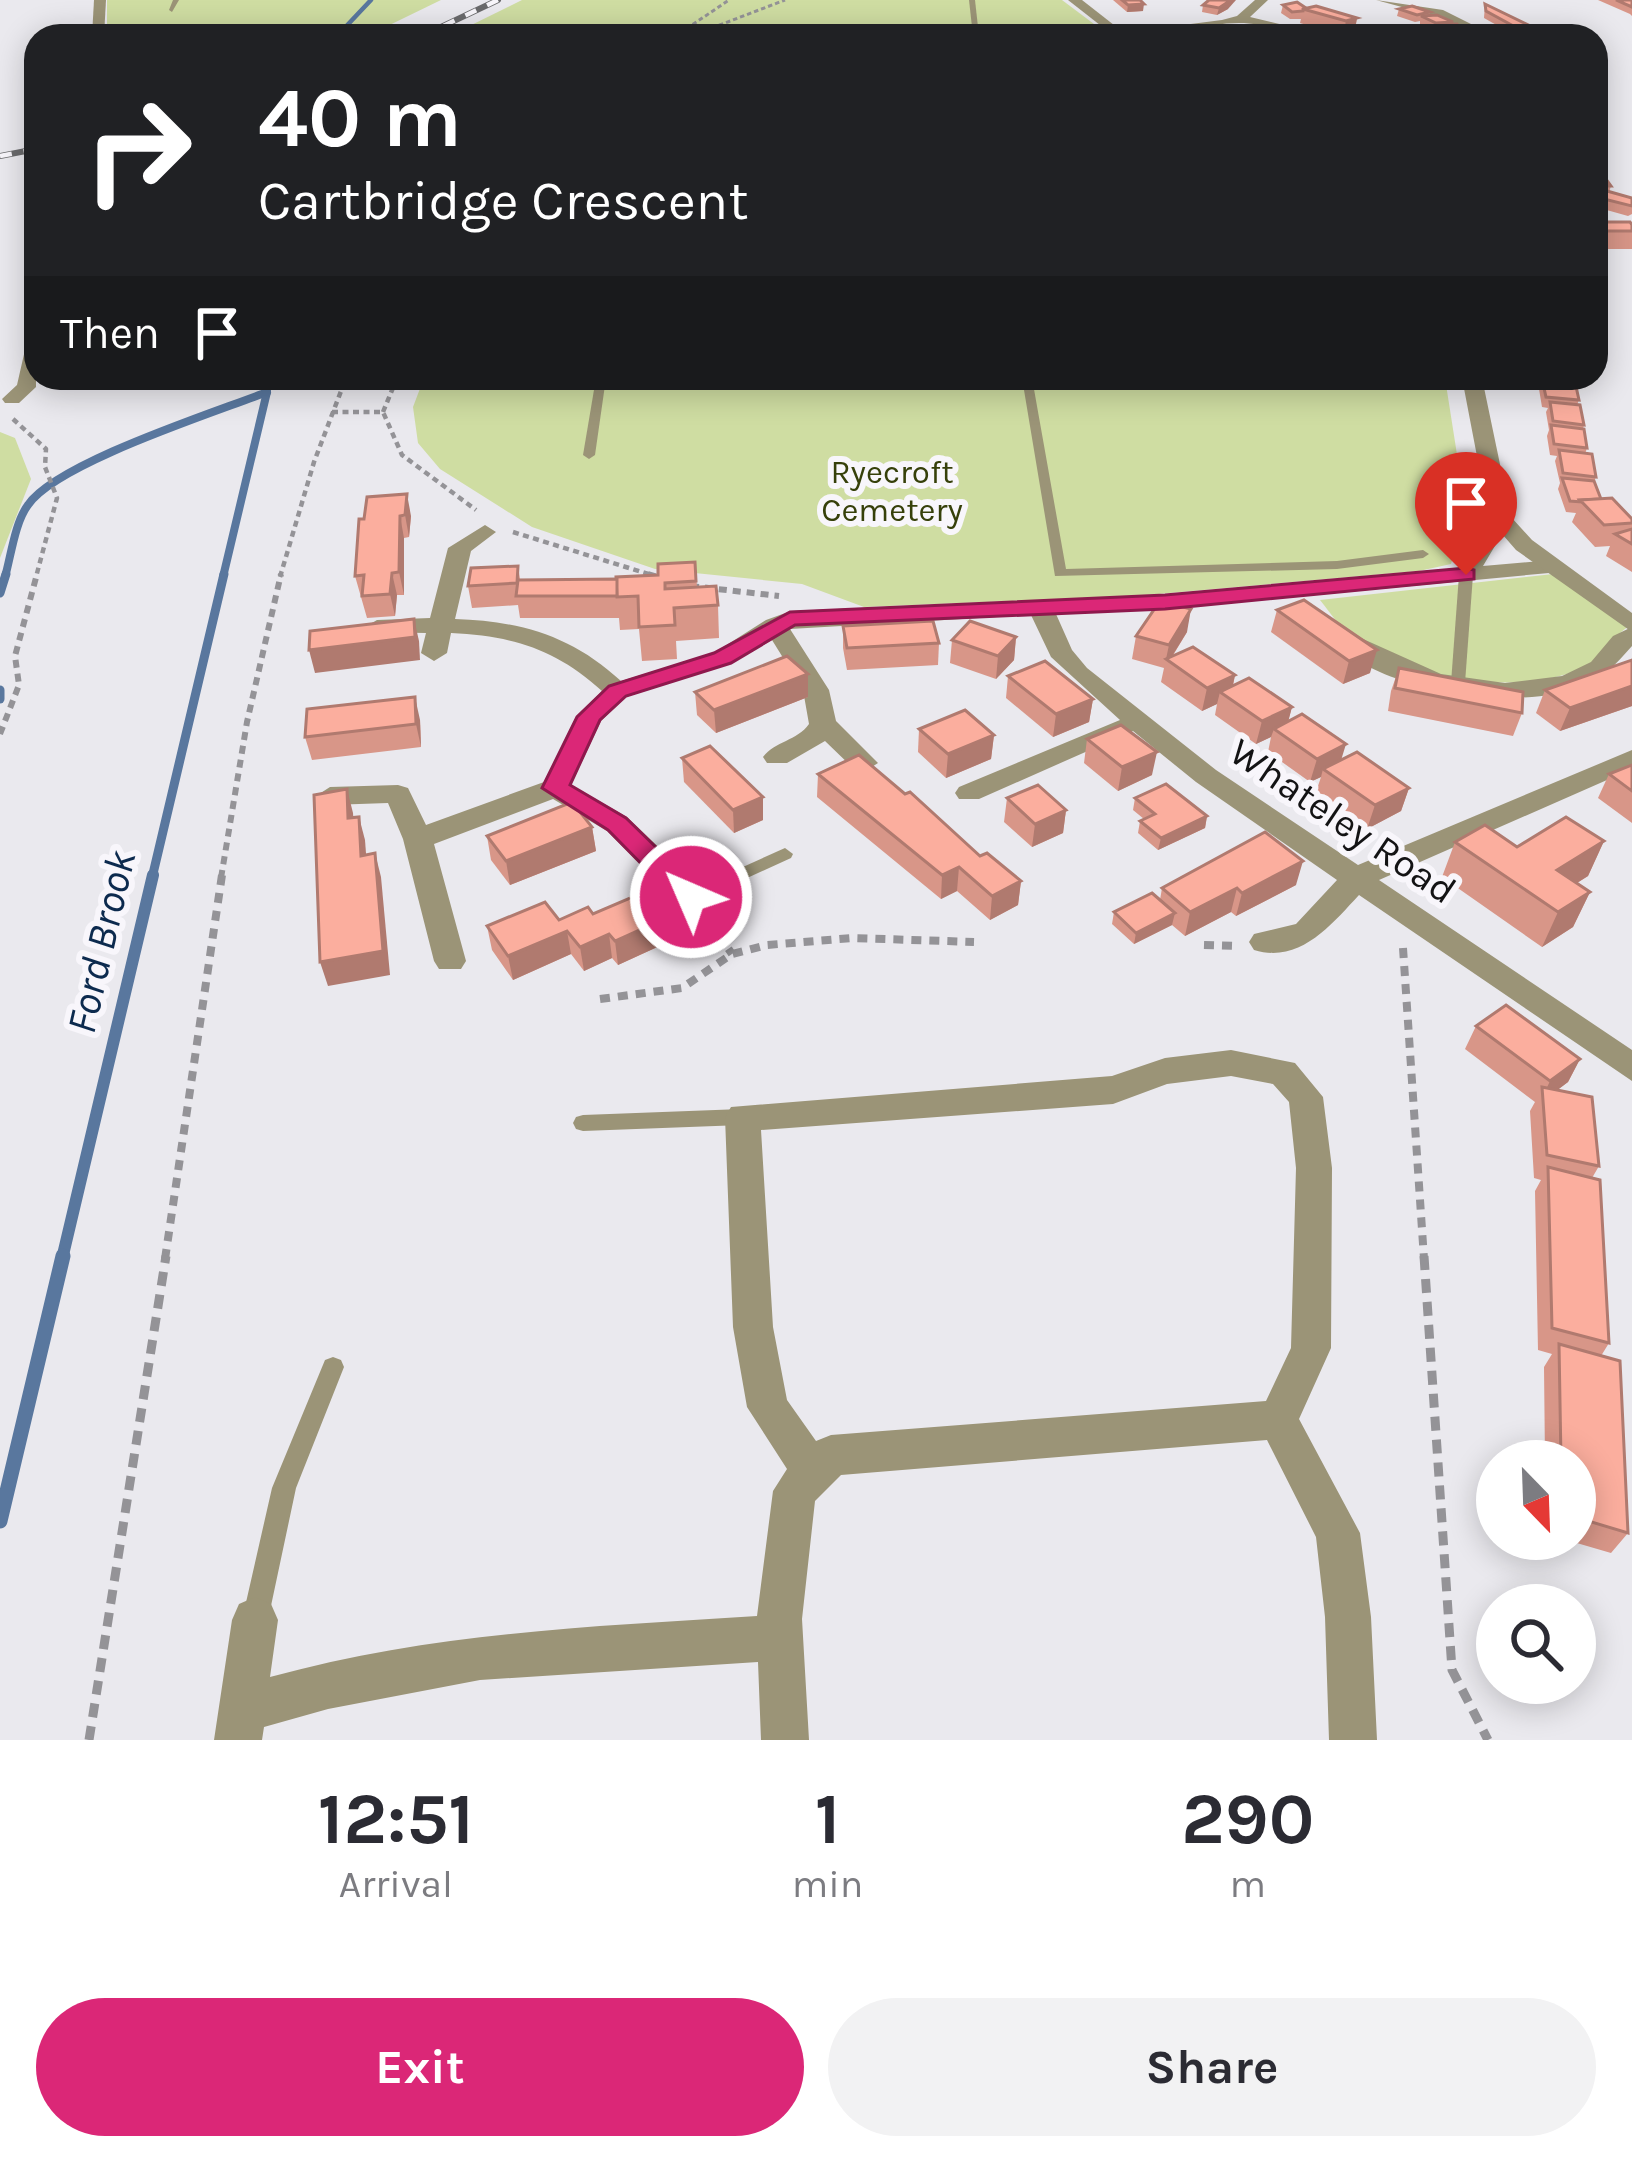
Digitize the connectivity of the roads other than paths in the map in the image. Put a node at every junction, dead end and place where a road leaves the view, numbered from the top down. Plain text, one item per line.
1 (1074, 0) edge
2 (1262, 0) edge
3 (1382, 0) edge
4 (1241, 19) junction
5 (1106, 24) edge
6 (1203, 24) edge
7 (1265, 24) edge
8 (1462, 24) edge
9 (24, 389) edge
10 (599, 390) edge
11 (1030, 390) edge
12 (1474, 390) edge
13 (8, 405) road end
14 (589, 455) dead end
15 (1499, 519) junction
16 (491, 525) road end
17 (1423, 554) dead end
18 (1552, 567) junction
19 (1466, 575) junction
20 (1304, 592) junction
21 (1041, 609) junction
22 (775, 625) junction
23 (1632, 625) edge
24 (438, 626) junction
25 (350, 627) edge
26 (1632, 635) edge
27 (434, 653) dead end
28 (1457, 683) junction
29 (617, 691) junction
30 (1138, 721) junction
31 (823, 724) junction
32 (777, 757) dead end
33 (1632, 759) edge
34 (864, 763) edge
35 (555, 788) junction
36 (969, 793) dead end
37 (331, 796) edge
38 (418, 839) junction
39 (785, 854) dead end
40 (1358, 878) junction
41 (691, 897) joint
42 (1265, 942) dead end
43 (450, 961) dead end
44 (1632, 1068) edge
45 (743, 1117) junction
46 (584, 1123) dead end
47 (333, 1367) dead end
48 (1278, 1420) junction
49 (814, 1473) junction
50 (255, 1621) joint
51 (781, 1638) junction
52 (240, 1725) edge
53 (785, 1740) edge
54 (1353, 1740) edge

1 - 5 street
2 - 4 street
3 - 8 street
4 - 6 street
4 - 7 street
9 - 13 street
10 - 14 lane
11 - 17 lane
12 - 15 street
15 - 18 street
15 - 19 street
16 - 24 street
18 - 19 street
18 - 23 street
19 - 20 street
19 - 28 lane
20 - 21 street
20 - 28 street
21 - 22 street
21 - 30 street, Whateley Road
22 - 29 street
22 - 31 street
24 - 25 street
24 - 27 street
24 - 29 street
26 - 28 street
29 - 35 street
30 - 36 street
30 - 40 street, Whateley Road
31 - 32 street
31 - 34 street
33 - 40 street
35 - 38 street
35 - 41 street
37 - 38 street
38 - 43 street
39 - 41 lane
40 - 42 street
40 - 44 street, Whateley Road
45 - 46 lane
45 - 48 street
45 - 49 street
47 - 50 lane
48 - 49 street
48 - 54 street
49 - 51 street
50 - 52 street
51 - 52 street
51 - 53 street

